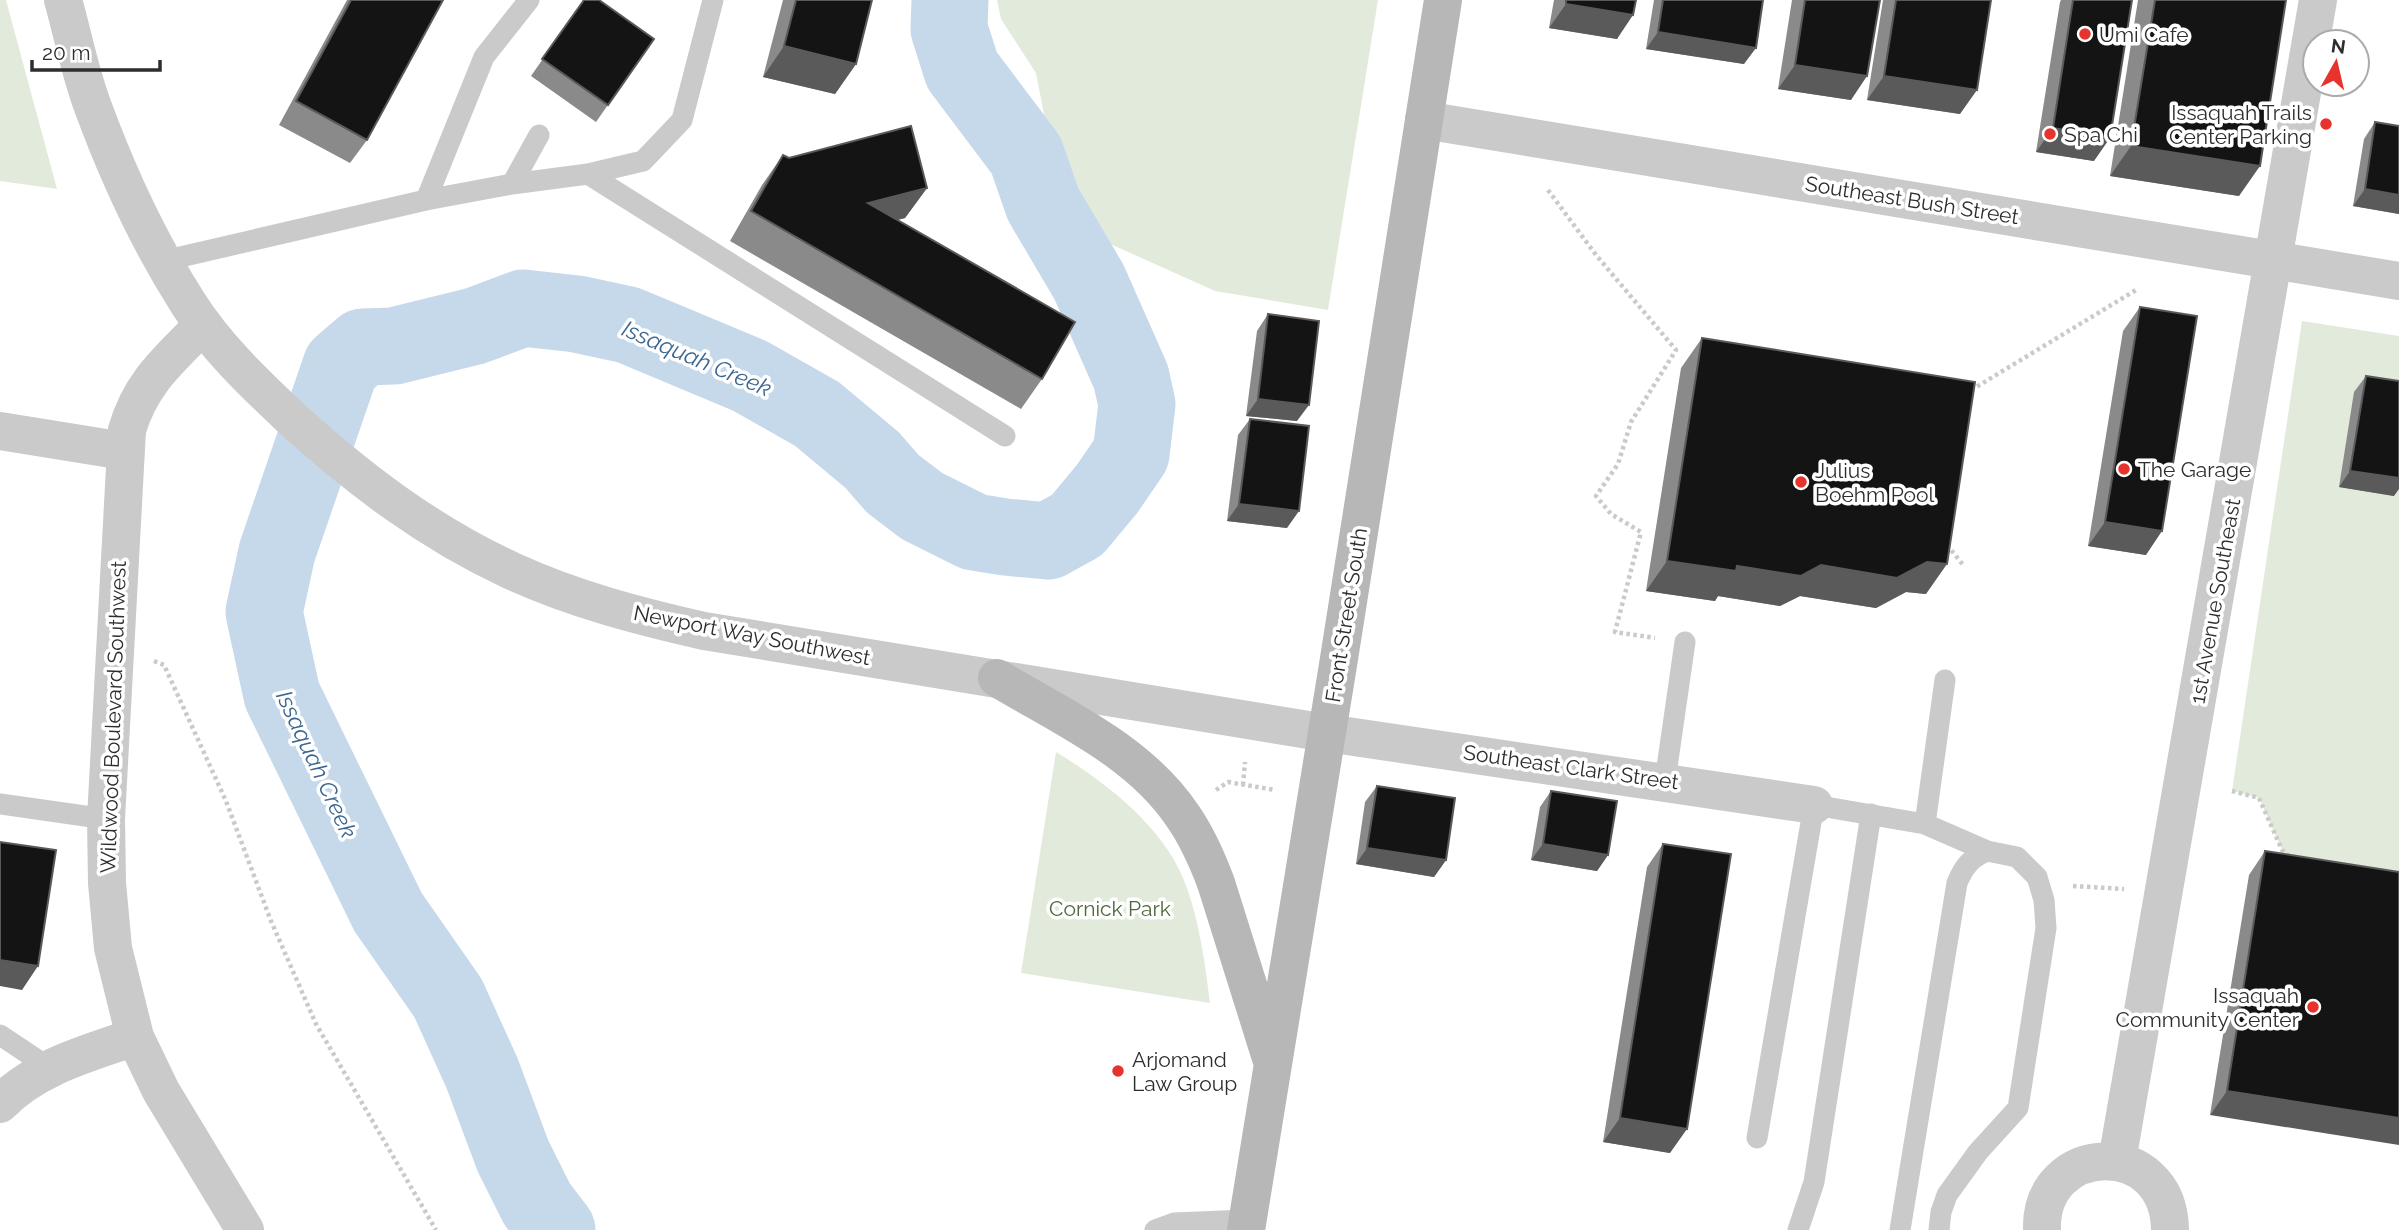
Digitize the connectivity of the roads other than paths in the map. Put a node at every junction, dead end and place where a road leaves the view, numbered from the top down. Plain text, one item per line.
1 (63, 0) edge
2 (529, 0) edge
3 (713, 0) edge
4 (1443, 0) edge
5 (2318, 0) edge
6 (1424, 120) junction
7 (539, 135) dead end
8 (588, 174) junction
9 (512, 184) junction
10 (426, 200) junction
11 (2275, 260) junction
12 (163, 261) junction
13 (2399, 281) edge
14 (203, 325) junction
15 (0, 431) edge
16 (1005, 436) dead end
17 (124, 451) junction
18 (1685, 642) road end
19 (998, 678) junction
20 (1945, 680) dead end
21 (1327, 733) junction
22 (1665, 781) junction
23 (0, 804) edge
24 (1814, 805) junction
25 (1871, 814) junction
26 (106, 819) junction
27 (1925, 824) junction
28 (1987, 851) junction
29 (0, 1035) edge
30 (135, 1037) junction
31 (1272, 1064) junction
32 (51, 1069) junction
33 (0, 1104) edge
34 (1757, 1138) dead end
35 (2118, 1161) junction
36 (1246, 1225) edge
37 (1804, 1229) edge
38 (245, 1230) edge
39 (1155, 1230) edge
40 (1900, 1230) edge
41 (1939, 1230) edge
42 (2042, 1230) edge
43 (2170, 1230) edge

1 - 12 street, Newport Way Southwest
2 - 10 lane
3 - 8 lane
4 - 6 main road, Front Street South
5 - 11 street, 1st Avenue Southeast
6 - 11 street, Southeast Bush Street
6 - 21 main road, Front Street South
7 - 9 lane
8 - 9 lane
8 - 16 lane
9 - 10 lane
10 - 12 lane
11 - 13 street, Southeast Bush Street
11 - 35 street, 1st Avenue Southeast
12 - 14 street, Newport Way Southwest
14 - 17 street, Wildwood Boulevard Southwest
14 - 19 street, Newport Way Southwest
15 - 17 street
17 - 26 street, Wildwood Boulevard Southwest
18 - 22 lane
19 - 21 street, Newport Way Southwest
19 - 31 main road
20 - 27 lane
21 - 22 street, Southeast Clark Street
21 - 31 main road, Front Street South
22 - 24 street, Southeast Clark Street
23 - 26 lane
24 - 25 lane
24 - 34 lane
25 - 27 lane
25 - 37 lane
26 - 30 street, Wildwood Boulevard Southwest
27 - 28 lane
28 - 40 lane
28 - 41 lane
29 - 32 lane
30 - 32 street
30 - 38 street, Wildwood Boulevard Southwest
31 - 36 main road, Front Street South
32 - 33 street
35 - 42 street
35 - 43 street
36 - 39 lane

